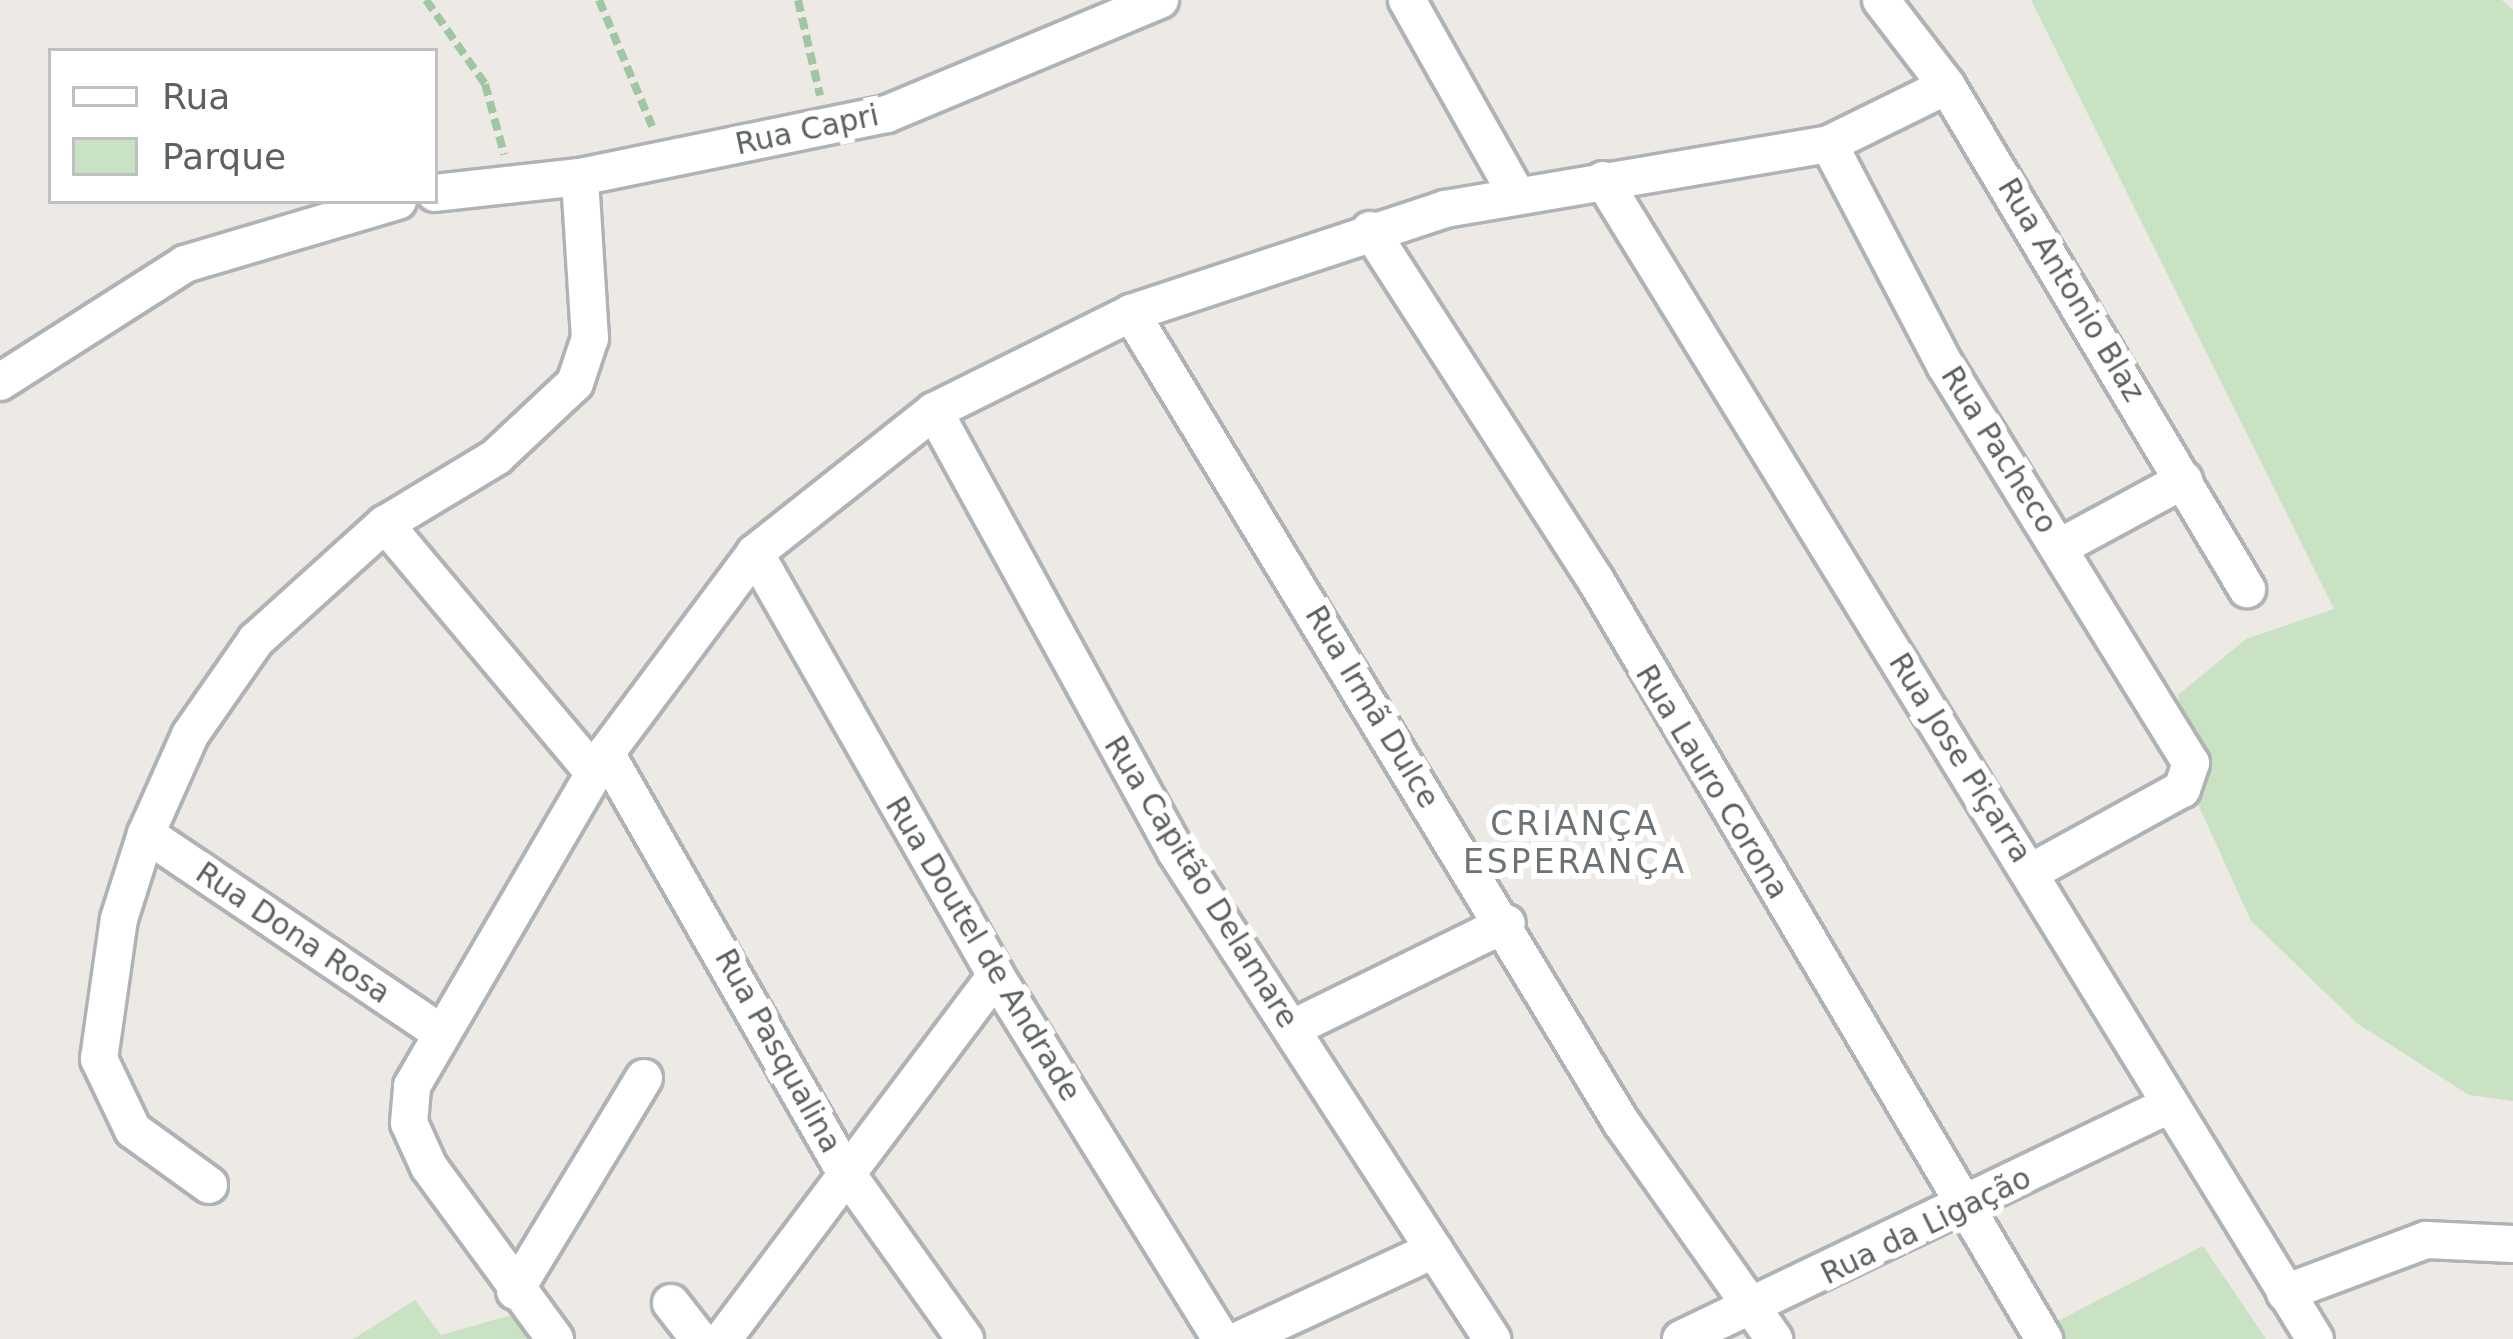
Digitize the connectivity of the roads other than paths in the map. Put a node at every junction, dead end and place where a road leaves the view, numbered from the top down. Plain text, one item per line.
1 (1160, 0) edge
2 (1407, 0) edge
3 (1881, 0) edge
4 (1947, 86) junction
5 (1829, 144) junction
6 (580, 177) junction
7 (1603, 180) junction
8 (1516, 192) junction
9 (438, 193) edge
10 (388, 204) edge
11 (1370, 230) junction
12 (1131, 313) junction
13 (0, 382) edge
14 (934, 411) junction
15 (2184, 480) junction
16 (385, 524) junction
17 (2060, 547) junction
18 (755, 553) junction
19 (2247, 590) dead end
20 (600, 763) junction
21 (146, 834) junction
22 (2031, 872) junction
23 (1508, 922) junction
24 (996, 976) junction
25 (1292, 1028) junction
26 (439, 1032) junction
27 (644, 1078) dead end
28 (2167, 1106) junction
29 (843, 1168) junction
30 (209, 1185) dead end
31 (1972, 1205) junction
32 (2513, 1244) edge
33 (1434, 1250) junction
34 (515, 1291) junction
35 (2285, 1293) junction
36 (671, 1303) dead end
37 (1754, 1308) junction
38 (555, 1339) edge
39 (699, 1339) edge
40 (724, 1339) edge
41 (965, 1339) edge
42 (1221, 1339) edge
43 (1241, 1339) edge
44 (1492, 1339) edge
45 (1681, 1339) edge
46 (1774, 1339) edge
47 (2044, 1339) edge
48 (2315, 1339) edge

1 - 6 street, Rua Capri
2 - 8 street
3 - 4 street, Rua Antonio Blaz
4 - 5 street
4 - 15 street, Rua Antonio Blaz
5 - 7 street
5 - 17 street, Rua Pacheco
6 - 9 street, Rua Capri
6 - 16 street
7 - 8 street
7 - 22 street, Rua Jose Piçarra
8 - 11 street
10 - 13 street
11 - 12 street
11 - 31 street, Rua Lauro Corona
12 - 14 street
12 - 23 street, Rua Irmã Dulce
14 - 18 street
14 - 25 street, Rua Capitão Delamare
15 - 17 street
15 - 19 street, Rua Antonio Blaz
16 - 20 street, Rua Pasqualina
16 - 21 street
17 - 22 street, Rua Pacheco
18 - 20 street
18 - 24 street, Rua Doutel de Andrade
20 - 26 street
20 - 29 street, Rua Pasqualina
21 - 26 street, Rua Dona Rosa
21 - 30 street
22 - 28 street, Rua Jose Piçarra
23 - 25 street
23 - 37 street, Rua Irmã Dulce
24 - 29 street
24 - 42 street, Rua Doutel de Andrade
25 - 33 street, Rua Capitão Delamare
26 - 34 street
27 - 34 street
28 - 31 street, Rua da Ligação
28 - 35 street, Rua Jose Piçarra
29 - 40 street
29 - 41 street, Rua Pasqualina
31 - 37 street, Rua da Ligação
31 - 47 street, Rua Lauro Corona
32 - 35 street
33 - 43 street
33 - 44 street, Rua Capitão Delamare
34 - 38 street
35 - 48 street, Rua Jose Piçarra
36 - 39 street
37 - 45 street, Rua da Ligação
37 - 46 street, Rua Irmã Dulce

